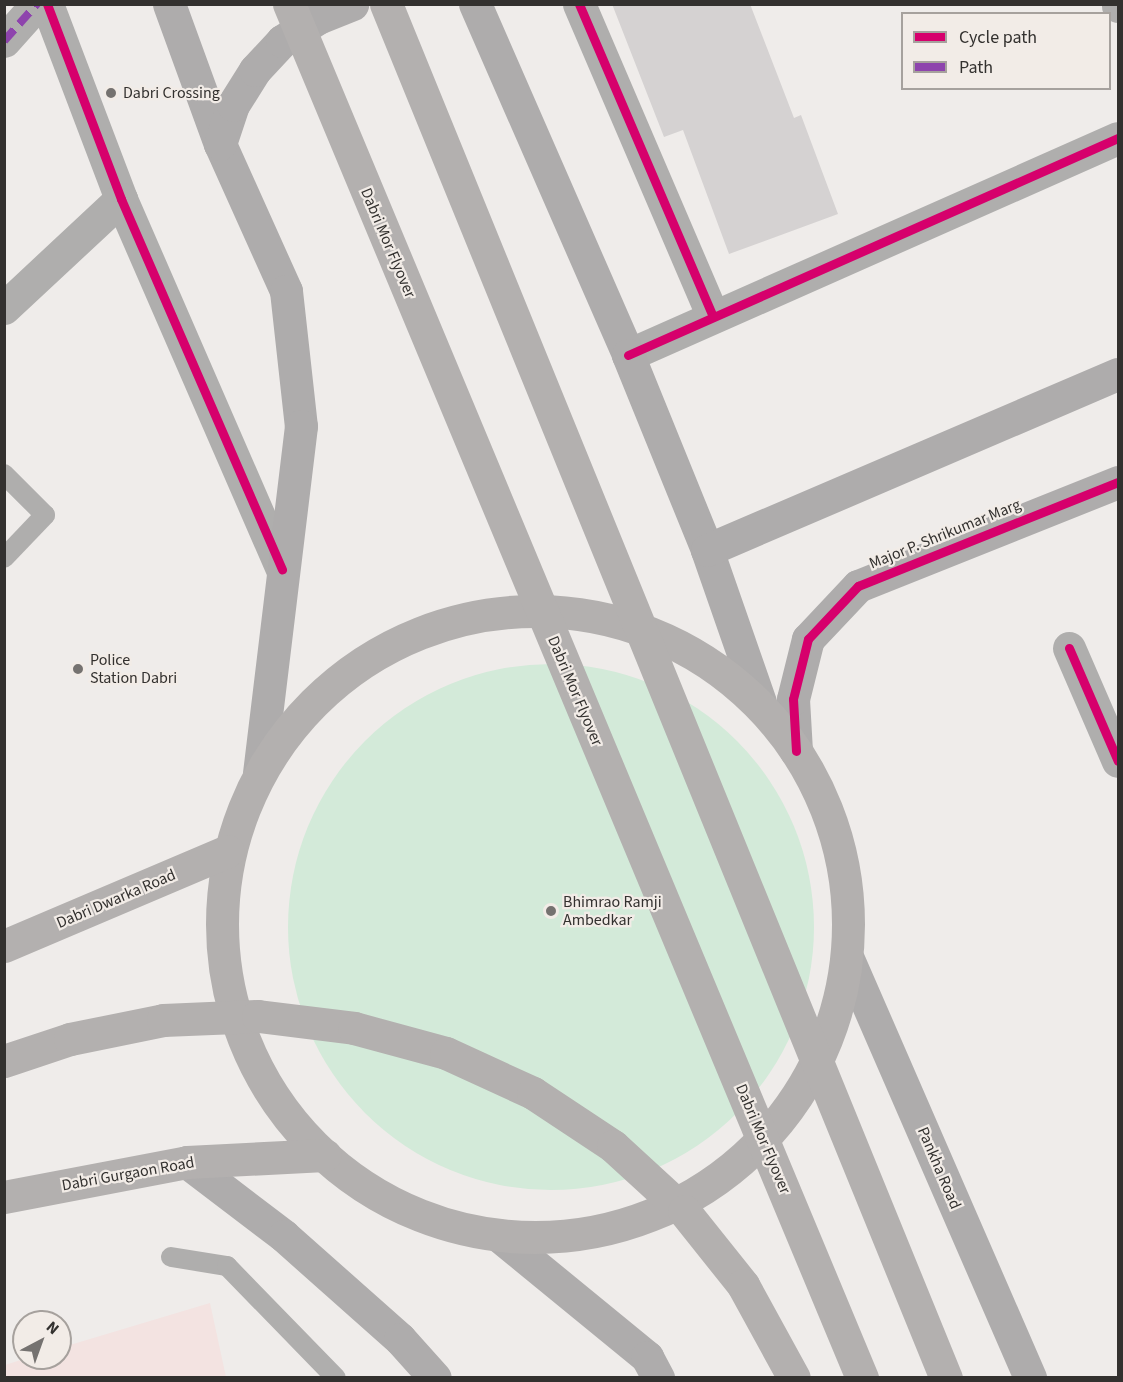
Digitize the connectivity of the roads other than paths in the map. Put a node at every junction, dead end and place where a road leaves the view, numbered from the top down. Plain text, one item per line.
1 (37, 4) edge
2 (47, 4) edge
3 (169, 4) edge
4 (289, 4) edge
5 (352, 4) edge
6 (386, 4) edge
7 (579, 4) edge
8 (469, 7) edge
9 (4, 41) edge
10 (1119, 138) edge
11 (220, 144) junction
12 (121, 199) junction
13 (4, 308) edge
14 (713, 317) junction
15 (628, 355) junction
16 (1119, 374) edge
17 (4, 474) edge
18 (1119, 482) edge
19 (707, 550) junction
20 (4, 558) edge
21 (282, 569) junction
22 (1069, 648) dead end
23 (760, 702) junction
24 (796, 752) junction
25 (1119, 761) edge
26 (259, 772) junction
27 (228, 851) junction
28 (4, 946) edge
29 (848, 959) junction
30 (4, 1061) edge
31 (325, 1155) junction
32 (187, 1161) junction
33 (4, 1197) edge
34 (498, 1235) junction
35 (171, 1257) dead end
36 (336, 1377) edge
37 (435, 1377) edge
38 (658, 1377) edge
39 (794, 1377) edge
40 (862, 1377) edge
41 (946, 1377) edge
42 (1030, 1377) edge

1 - 9 street
2 - 12 street
3 - 11 main road
4 - 40 main road, Dabri Mor Flyover, bridge
5 - 11 main road
6 - 41 main road, bridge
7 - 14 street
8 - 15 main road
10 - 14 street
11 - 21 main road
12 - 13 street
12 - 21 street
14 - 15 street
15 - 19 main road
16 - 19 main road
17 - 20 lane
18 - 24 main road, Major P. Shrikumar Marg
19 - 23 main road
21 - 26 main road
22 - 25 street
23 - 24 main road
23 - 26 main road
24 - 29 main road
26 - 27 main road
27 - 28 main road, Dabri Dwarka Road
27 - 31 main road
29 - 34 main road
29 - 42 main road, Pankha Road
30 - 39 main road, bridge
31 - 32 main road, Dabri Gurgaon Road
31 - 34 main road
32 - 33 main road, Dabri Gurgaon Road
32 - 37 main road
34 - 38 main road
35 - 36 lane

